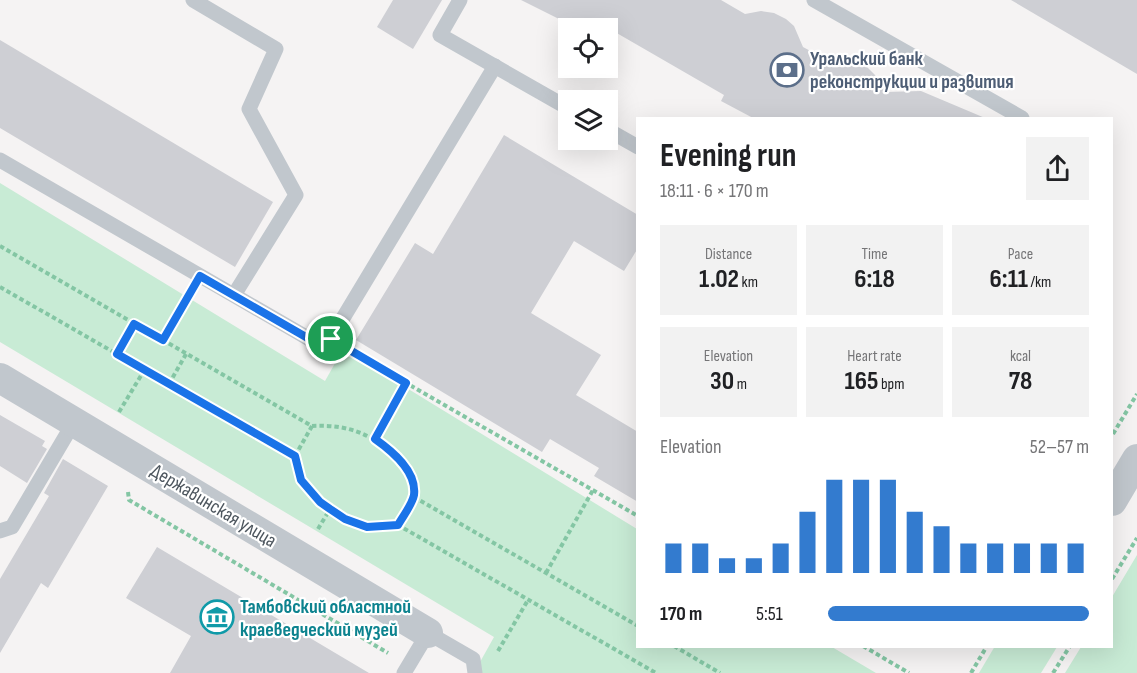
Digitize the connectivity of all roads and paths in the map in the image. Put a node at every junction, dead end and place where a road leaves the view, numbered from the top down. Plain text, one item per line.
1 (193, 0) edge
2 (460, 0) edge
3 (814, 0) edge
4 (495, 66) junction
5 (558, 102) edge
6 (1020, 117) edge
7 (618, 136) edge
8 (636, 146) edge
9 (0, 160) edge
10 (0, 246) edge
11 (200, 276) junction
12 (0, 287) edge
13 (234, 295) junction
14 (134, 324) junction
15 (331, 339) junction
16 (163, 340) junction
17 (117, 354) junction
18 (186, 354) junction
19 (0, 378) edge
20 (406, 383) junction
21 (169, 384) junction
22 (1137, 394) edge
23 (74, 422) junction
24 (312, 426) junction
25 (1113, 435) edge
26 (375, 439) junction
27 (295, 456) junction
28 (1137, 459) edge
29 (593, 490) junction
30 (414, 497) junction
31 (1113, 499) edge
32 (129, 500) dead end
33 (636, 515) edge
34 (398, 525) junction
35 (0, 531) edge
36 (1137, 538) edge
37 (546, 573) junction
38 (1113, 577) edge
39 (528, 600) junction
40 (636, 625) edge
41 (428, 633) junction
42 (677, 648) edge
43 (867, 648) edge
44 (986, 648) edge
45 (1069, 648) edge
46 (496, 655) dead end
47 (406, 669) edge
48 (475, 673) edge
49 (656, 673) edge
50 (720, 673) edge
51 (909, 673) edge
52 (971, 673) edge
53 (1053, 673) edge

1 - 13 lane
2 - 4 lane
3 - 6 lane
4 - 5 lane
4 - 15 lane
7 - 8 lane
9 - 11 lane
10 - 14 path
11 - 13 lane
11 - 16 path
12 - 17 path
13 - 15 lane
14 - 16 path
14 - 17 path
15 - 20 path
16 - 18 path
17 - 21 path
18 - 21 path
18 - 24 path
19 - 23 street, Державинская улица
20 - 26 path
20 - 29 path
21 - 27 path
22 - 25 path
23 - 35 lane
23 - 41 street, Державинская улица
24 - 26 path
24 - 27 path
26 - 30 path
27 - 34 path
28 - 31 street
29 - 33 path
29 - 37 path
30 - 34 path
30 - 37 path
32 - 47 path
34 - 39 path
36 - 38 path
37 - 40 path
39 - 46 path
39 - 49 path
41 - 47 lane
41 - 48 lane
42 - 50 path
43 - 51 path
44 - 52 path
45 - 53 path

